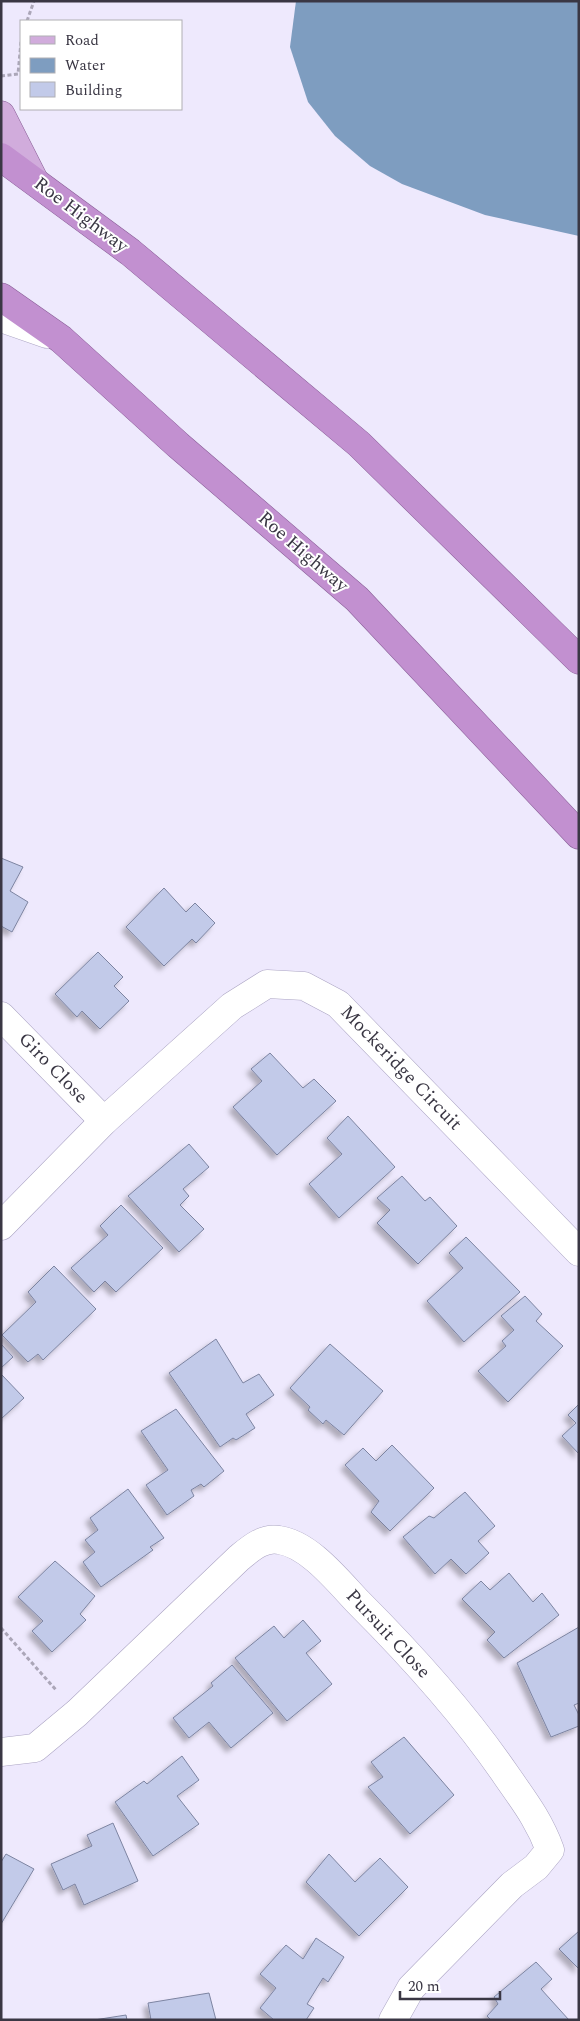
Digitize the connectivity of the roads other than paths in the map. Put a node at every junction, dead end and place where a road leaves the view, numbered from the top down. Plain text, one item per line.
1 (1, 115) edge
2 (1, 157) edge
3 (34, 180) junction
4 (1, 297) edge
5 (1, 318) edge
6 (61, 339) junction
7 (579, 660) edge
8 (579, 835) edge
9 (1, 1016) edge
10 (104, 1121) junction
11 (1, 1226) edge
12 (579, 1252) edge
13 (1, 1752) edge
14 (392, 2020) edge

1 - 3 main road
2 - 3 highway, Roe Highway
3 - 7 highway, Roe Highway
4 - 6 highway, Roe Highway
5 - 6 street
6 - 8 highway, Roe Highway
9 - 10 street, Giro Close
10 - 11 street, Mockeridge Circuit
10 - 12 street, Mockeridge Circuit
13 - 14 street, Pursuit Close

